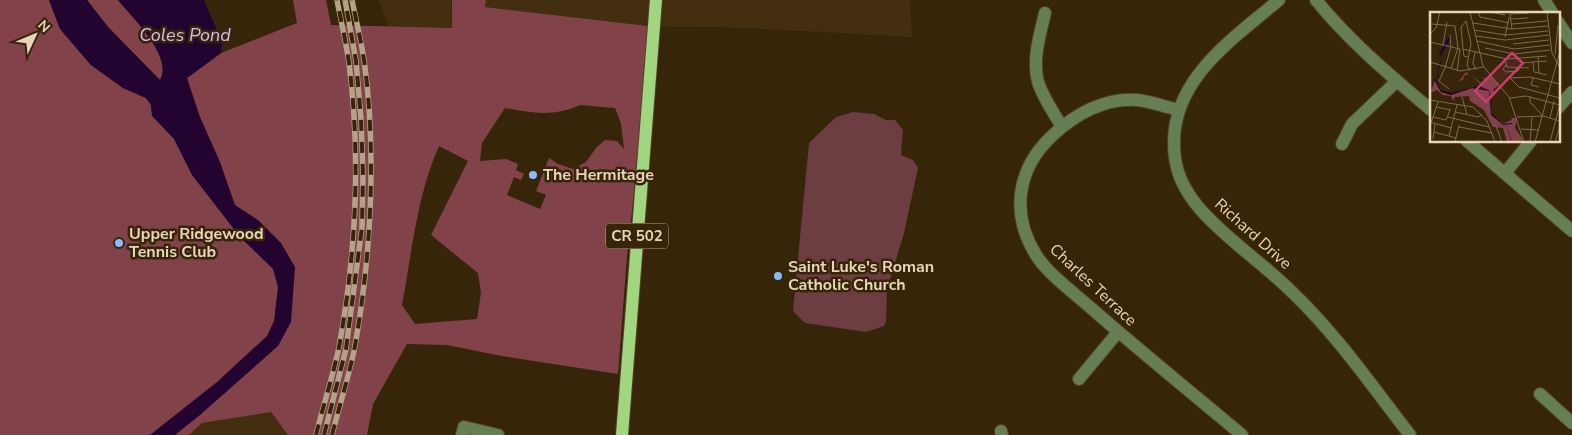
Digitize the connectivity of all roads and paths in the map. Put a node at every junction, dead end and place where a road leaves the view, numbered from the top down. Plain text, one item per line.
1 (656, 0) edge
2 (1279, 0) edge
3 (1316, 0) edge
4 (1544, 0) edge
5 (1552, 12) edge
6 (1045, 13) dead end
7 (1560, 25) edge
8 (1572, 43) edge
9 (1397, 81) junction
10 (1572, 92) edge
11 (1560, 106) edge
12 (1430, 109) edge
13 (1179, 110) junction
14 (1062, 127) junction
15 (1468, 142) edge
16 (1530, 142) edge
17 (1342, 144) dead end
18 (1505, 173) junction
19 (1572, 231) edge
20 (1118, 332) junction
21 (1079, 379) dead end
22 (1540, 394) dead end
23 (1572, 423) edge
24 (462, 435) edge
25 (498, 435) edge
26 (622, 435) edge
27 (1242, 435) edge
28 (1410, 435) edge

1 - 26 main road, CR 502
2 - 13 street, Richard Drive
3 - 9 street
4 - 5 street
6 - 14 street
7 - 8 street
9 - 12 street
9 - 17 street
10 - 11 street
13 - 14 street, Charles Terrace
13 - 28 street, Richard Drive
14 - 20 street, Charles Terrace
15 - 18 street
16 - 18 street
18 - 19 street
20 - 21 street
20 - 27 street, Charles Terrace
22 - 23 street
24 - 25 street

